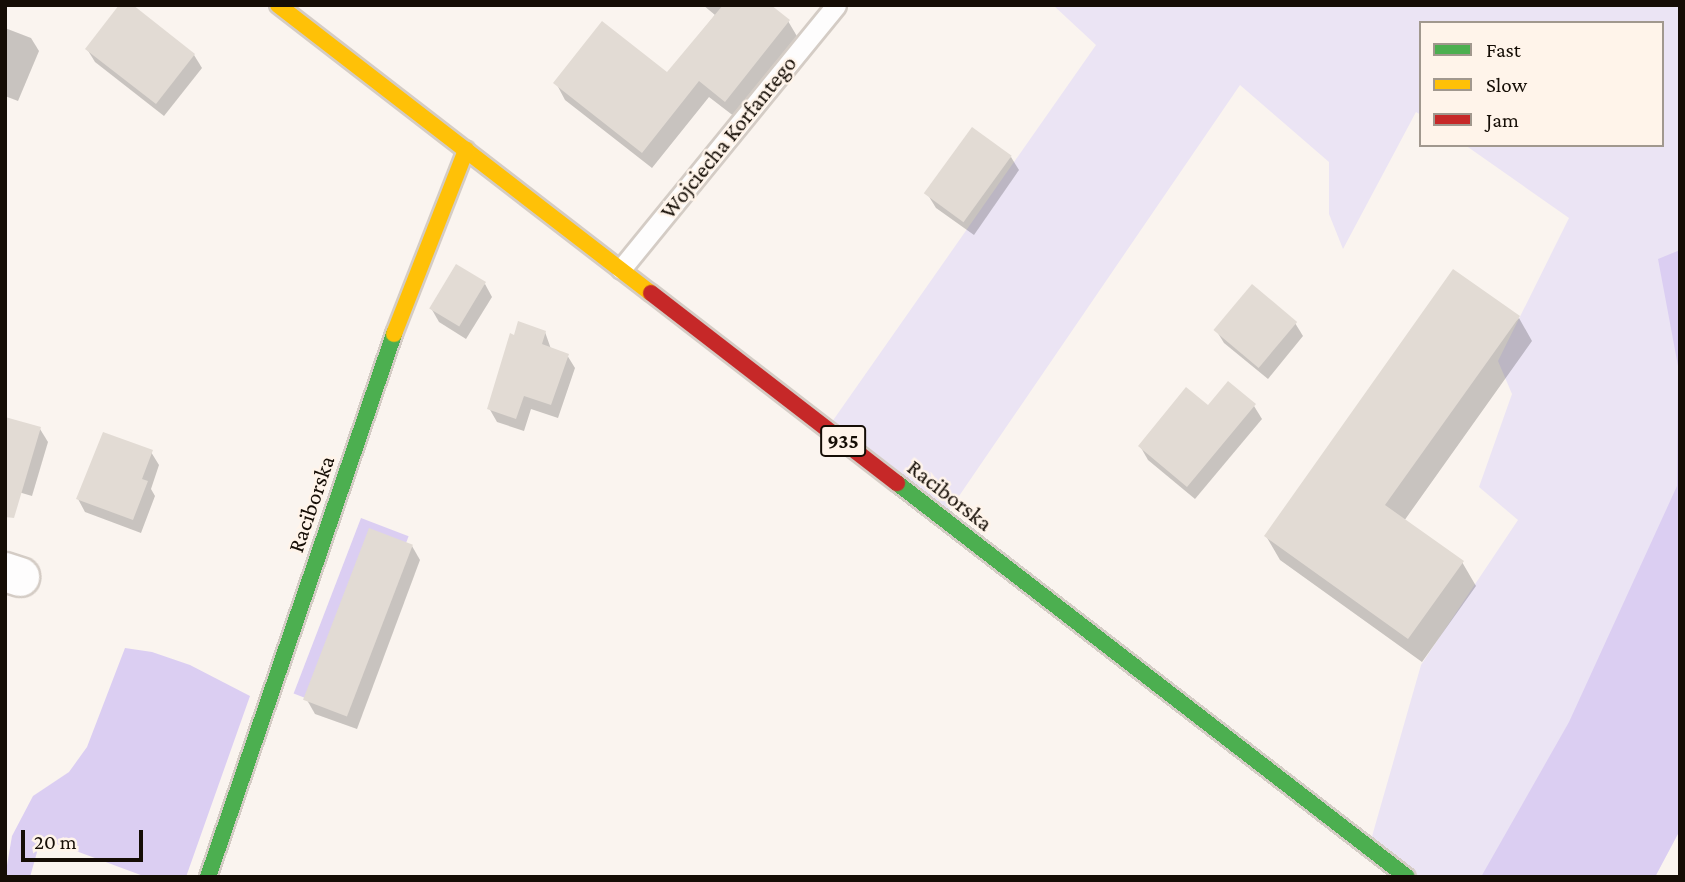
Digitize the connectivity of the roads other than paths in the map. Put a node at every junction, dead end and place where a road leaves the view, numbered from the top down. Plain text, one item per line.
1 (278, 5) edge
2 (836, 5) edge
3 (466, 150) junction
4 (621, 270) junction
5 (208, 877) edge
6 (1407, 877) edge

1 - 3 main road, Raciborska / 935
2 - 4 lane, Wojciecha Korfantego
3 - 4 main road, Raciborska / 935
3 - 5 main road, Raciborska
4 - 6 main road, Raciborska / 935

